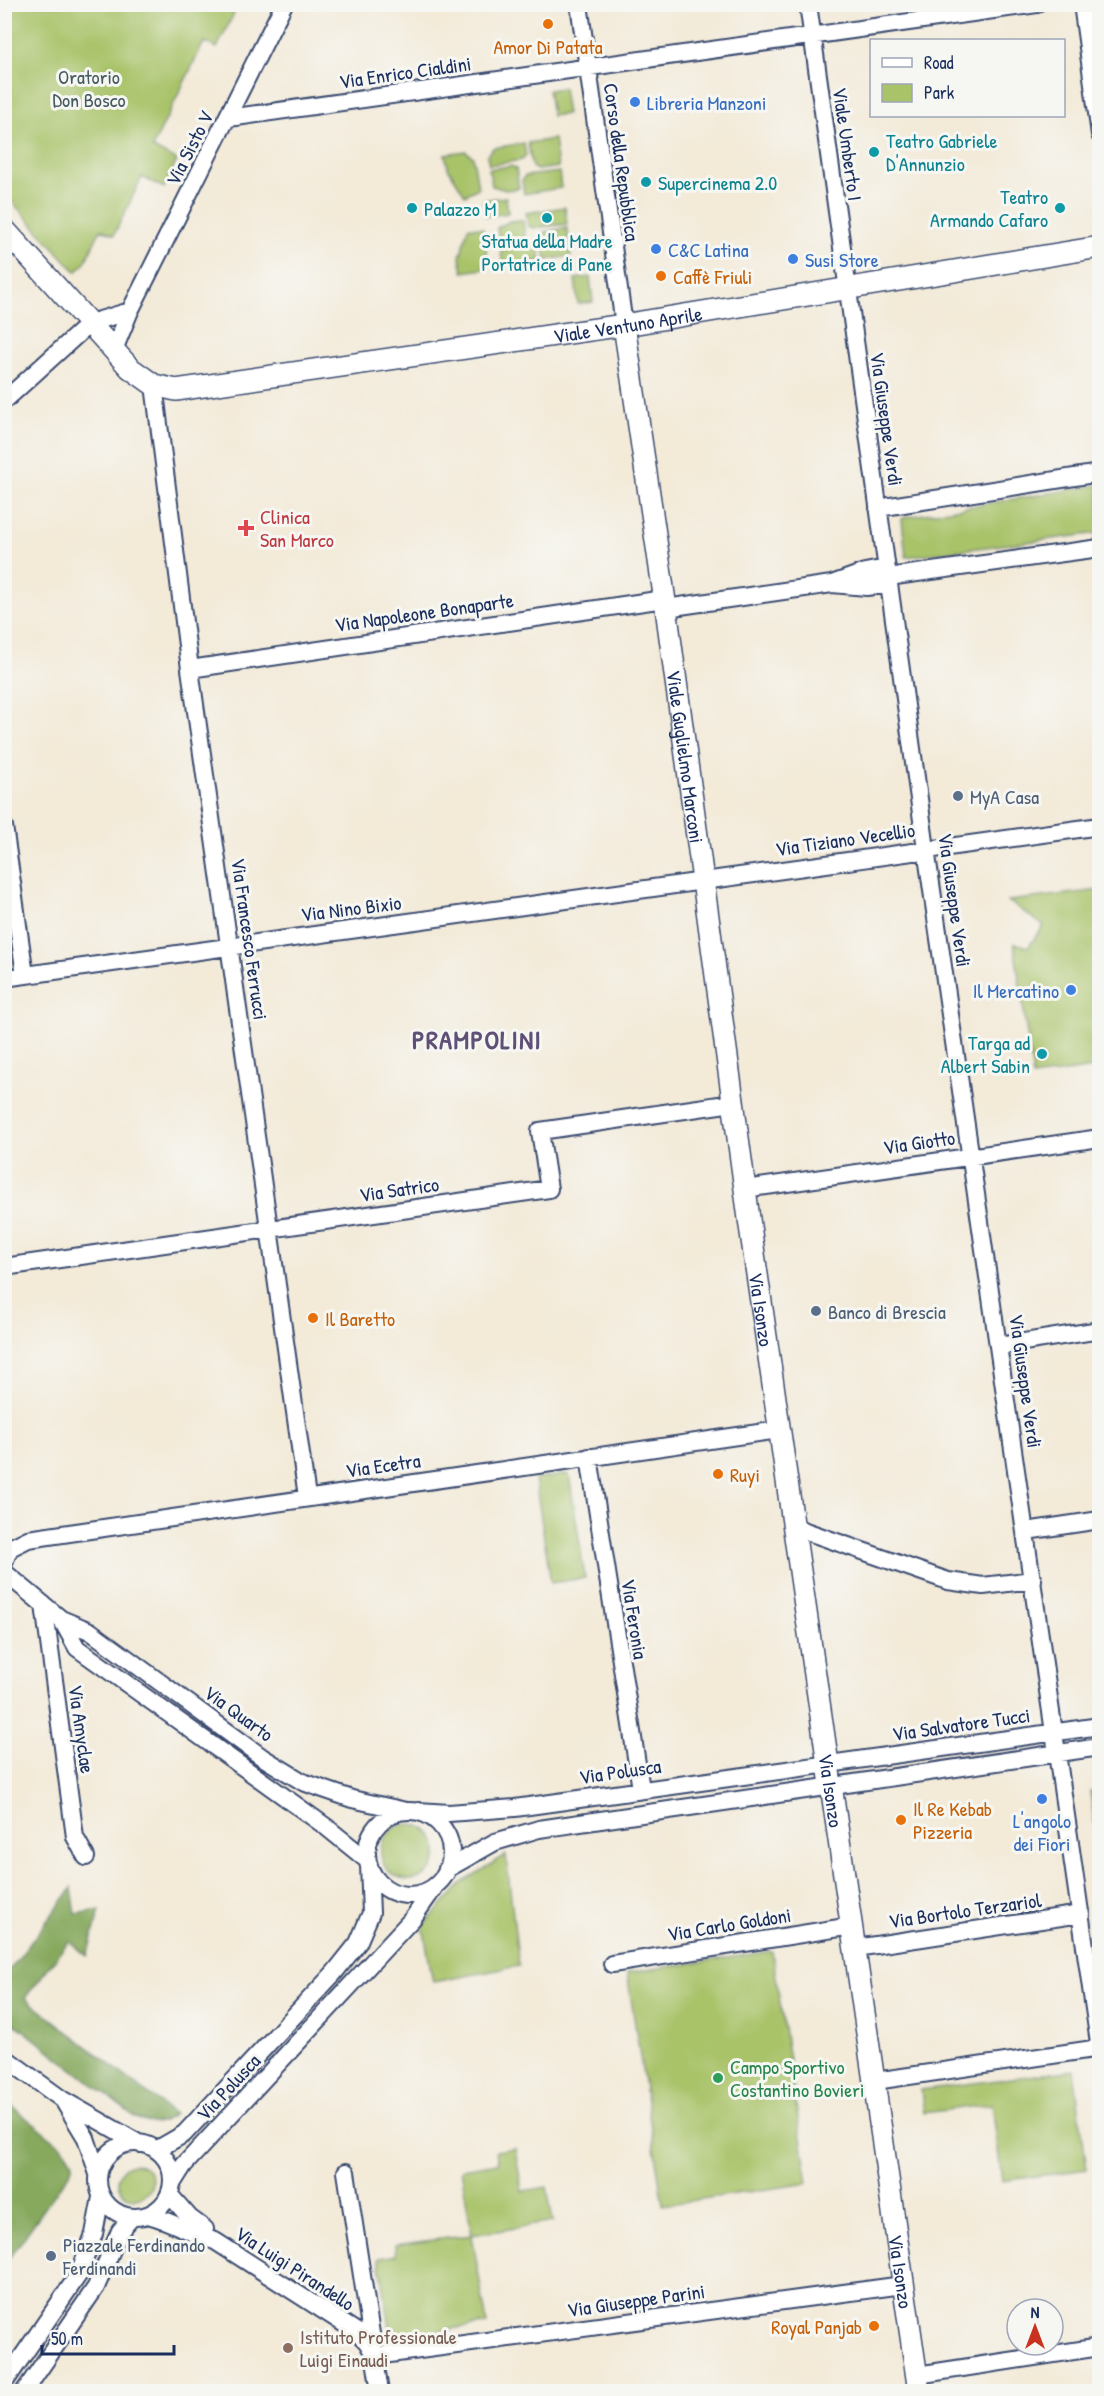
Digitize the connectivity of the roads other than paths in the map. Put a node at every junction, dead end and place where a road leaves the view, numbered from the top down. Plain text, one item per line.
1 (284, 4) edge
2 (579, 4) edge
3 (808, 4) edge
4 (1037, 4) edge
5 (1082, 4) edge
6 (812, 35) junction
7 (588, 68) junction
8 (229, 118) junction
9 (1100, 135) edge
10 (4, 229) edge
11 (1100, 247) edge
12 (847, 288) junction
13 (130, 311) junction
14 (90, 323) junction
15 (624, 325) junction
16 (114, 350) junction
17 (154, 385) junction
18 (4, 401) edge
19 (1100, 473) edge
20 (878, 508) junction
21 (1100, 548) edge
22 (888, 576) junction
23 (665, 604) junction
24 (190, 669) junction
25 (4, 826) edge
26 (1100, 826) edge
27 (926, 849) junction
28 (702, 880) junction
29 (230, 946) junction
30 (25, 975) junction
31 (4, 978) edge
32 (733, 1102) junction
33 (1100, 1138) edge
34 (970, 1156) junction
35 (745, 1189) junction
36 (270, 1229) junction
37 (4, 1267) edge
38 (1100, 1330) edge
39 (999, 1346) junction
40 (779, 1430) junction
41 (588, 1457) junction
42 (307, 1497) junction
43 (1100, 1520) edge
44 (794, 1527) junction
45 (1026, 1531) junction
46 (4, 1562) edge
47 (4, 1572) edge
48 (1033, 1580) junction
49 (44, 1605) junction
50 (61, 1618) junction
51 (1100, 1726) edge
52 (1055, 1732) junction
53 (1100, 1748) edge
54 (1059, 1753) junction
55 (829, 1763) junction
56 (832, 1785) junction
57 (641, 1789) junction
58 (412, 1811) junction
59 (86, 1857) dead end
60 (368, 1862) junction
61 (447, 1869) junction
62 (436, 1885) junction
63 (1081, 1914) junction
64 (852, 1926) junction
65 (856, 1948) junction
66 (612, 1964) dead end
67 (1099, 2049) edge
68 (4, 2057) edge
69 (875, 2081) junction
70 (63, 2100) junction
71 (140, 2144) junction
72 (156, 2150) junction
73 (346, 2172) dead end
74 (98, 2174) junction
75 (170, 2189) junction
76 (101, 2197) junction
77 (140, 2216) junction
78 (215, 2241) junction
79 (903, 2285) junction
80 (1100, 2347) edge
81 (375, 2356) junction
82 (4, 2383) edge
83 (918, 2383) edge
84 (24, 2391) edge
85 (380, 2391) edge

1 - 8 street, Via Sisto V
2 - 7 street, Corso della Repubblica
3 - 6 street, Viale Umberto I
4 - 6 street, Via Enrico Cialdini
5 - 9 street
6 - 7 street, Via Enrico Cialdini
6 - 12 street, Viale Umberto I
7 - 8 street, Via Enrico Cialdini
7 - 15 street, Corso della Repubblica
8 - 13 street, Via Sisto V
10 - 14 main road
11 - 12 main road, Viale Ventuno Aprile
12 - 15 main road, Viale Ventuno Aprile
12 - 20 street, Via Giuseppe Verdi
13 - 14 street
13 - 16 street, Via Sisto V
14 - 16 main road
14 - 18 street
15 - 17 main road, Viale Ventuno Aprile
15 - 23 main road, Viale Guglielmo Marconi
16 - 17 main road
17 - 24 street, Via Francesco Ferrucci
19 - 20 street
20 - 22 street, Via Giuseppe Verdi
21 - 22 street, Via Napoleone Bonaparte
22 - 23 street, Via Napoleone Bonaparte
22 - 27 street, Via Giuseppe Verdi
23 - 24 street, Via Napoleone Bonaparte
23 - 28 main road, Viale Guglielmo Marconi
24 - 29 street, Via Francesco Ferrucci
25 - 30 street
26 - 27 street, Via Tiziano Vecellio
27 - 28 street, Via Tiziano Vecellio
27 - 34 street, Via Giuseppe Verdi
28 - 29 street, Via Nino Bixio
28 - 32 main road, Viale Guglielmo Marconi
29 - 30 street, Via Nino Bixio
29 - 36 street, Via Francesco Ferrucci
30 - 31 street, Via Nino Bixio
32 - 35 main road, Viale Guglielmo Marconi
32 - 36 street, Via Satrico
33 - 34 street, Via Giotto
34 - 35 street, Via Giotto
34 - 39 street, Via Giuseppe Verdi
35 - 40 main road, Via Isonzo
36 - 37 street, Via Satrico
36 - 42 street, Via Francesco Ferrucci
38 - 39 street
39 - 45 street, Via Giuseppe Verdi
40 - 41 street, Via Ecetra
40 - 44 main road, Via Isonzo
41 - 42 street, Via Ecetra
41 - 57 street, Via Feronia
42 - 46 street, Via Ecetra
43 - 45 street
44 - 48 street
44 - 55 main road, Via Isonzo
45 - 48 street, Via Giuseppe Verdi
47 - 49 street, Via Quarto
48 - 52 street, Via Giuseppe Verdi
49 - 50 street, Via Quarto
49 - 59 street, Via Amyclae
50 - 58 street, Via Quarto
50 - 60 street, Via Quarto
51 - 52 street, Via Salvatore Tucci
52 - 54 street, Via Giuseppe Verdi
52 - 55 street, Via Salvatore Tucci
53 - 54 street
54 - 56 street
54 - 63 street, Via Giuseppe Verdi
55 - 56 main road, Via Isonzo
55 - 57 street, Via Polusca
56 - 61 street
56 - 64 main road, Via Isonzo
57 - 58 street, Via Polusca
58 - 60 street
58 - 61 street
60 - 62 street
60 - 72 street, Via Polusca
61 - 62 street
62 - 75 street, Via Polusca
63 - 65 street, Via Bortolo Terzariol
63 - 67 street, Via Giuseppe Verdi
64 - 65 main road, Via Isonzo
64 - 66 street, Via Carlo Goldoni
65 - 69 main road, Via Isonzo
67 - 69 street
68 - 70 street
69 - 79 main road, Via Isonzo
70 - 71 street
70 - 74 street
71 - 72 street
71 - 74 street
72 - 75 street
73 - 81 street
74 - 76 street
75 - 77 street, Via Polusca
75 - 78 street, Via Luigi Pirandello
76 - 77 street
76 - 82 street
77 - 78 street, Via Luigi Pirandello
77 - 84 street, Via Polusca
78 - 81 street, Via Luigi Pirandello
79 - 81 street, Via Giuseppe Parini
79 - 83 main road, Via Isonzo
80 - 83 street
81 - 85 street

